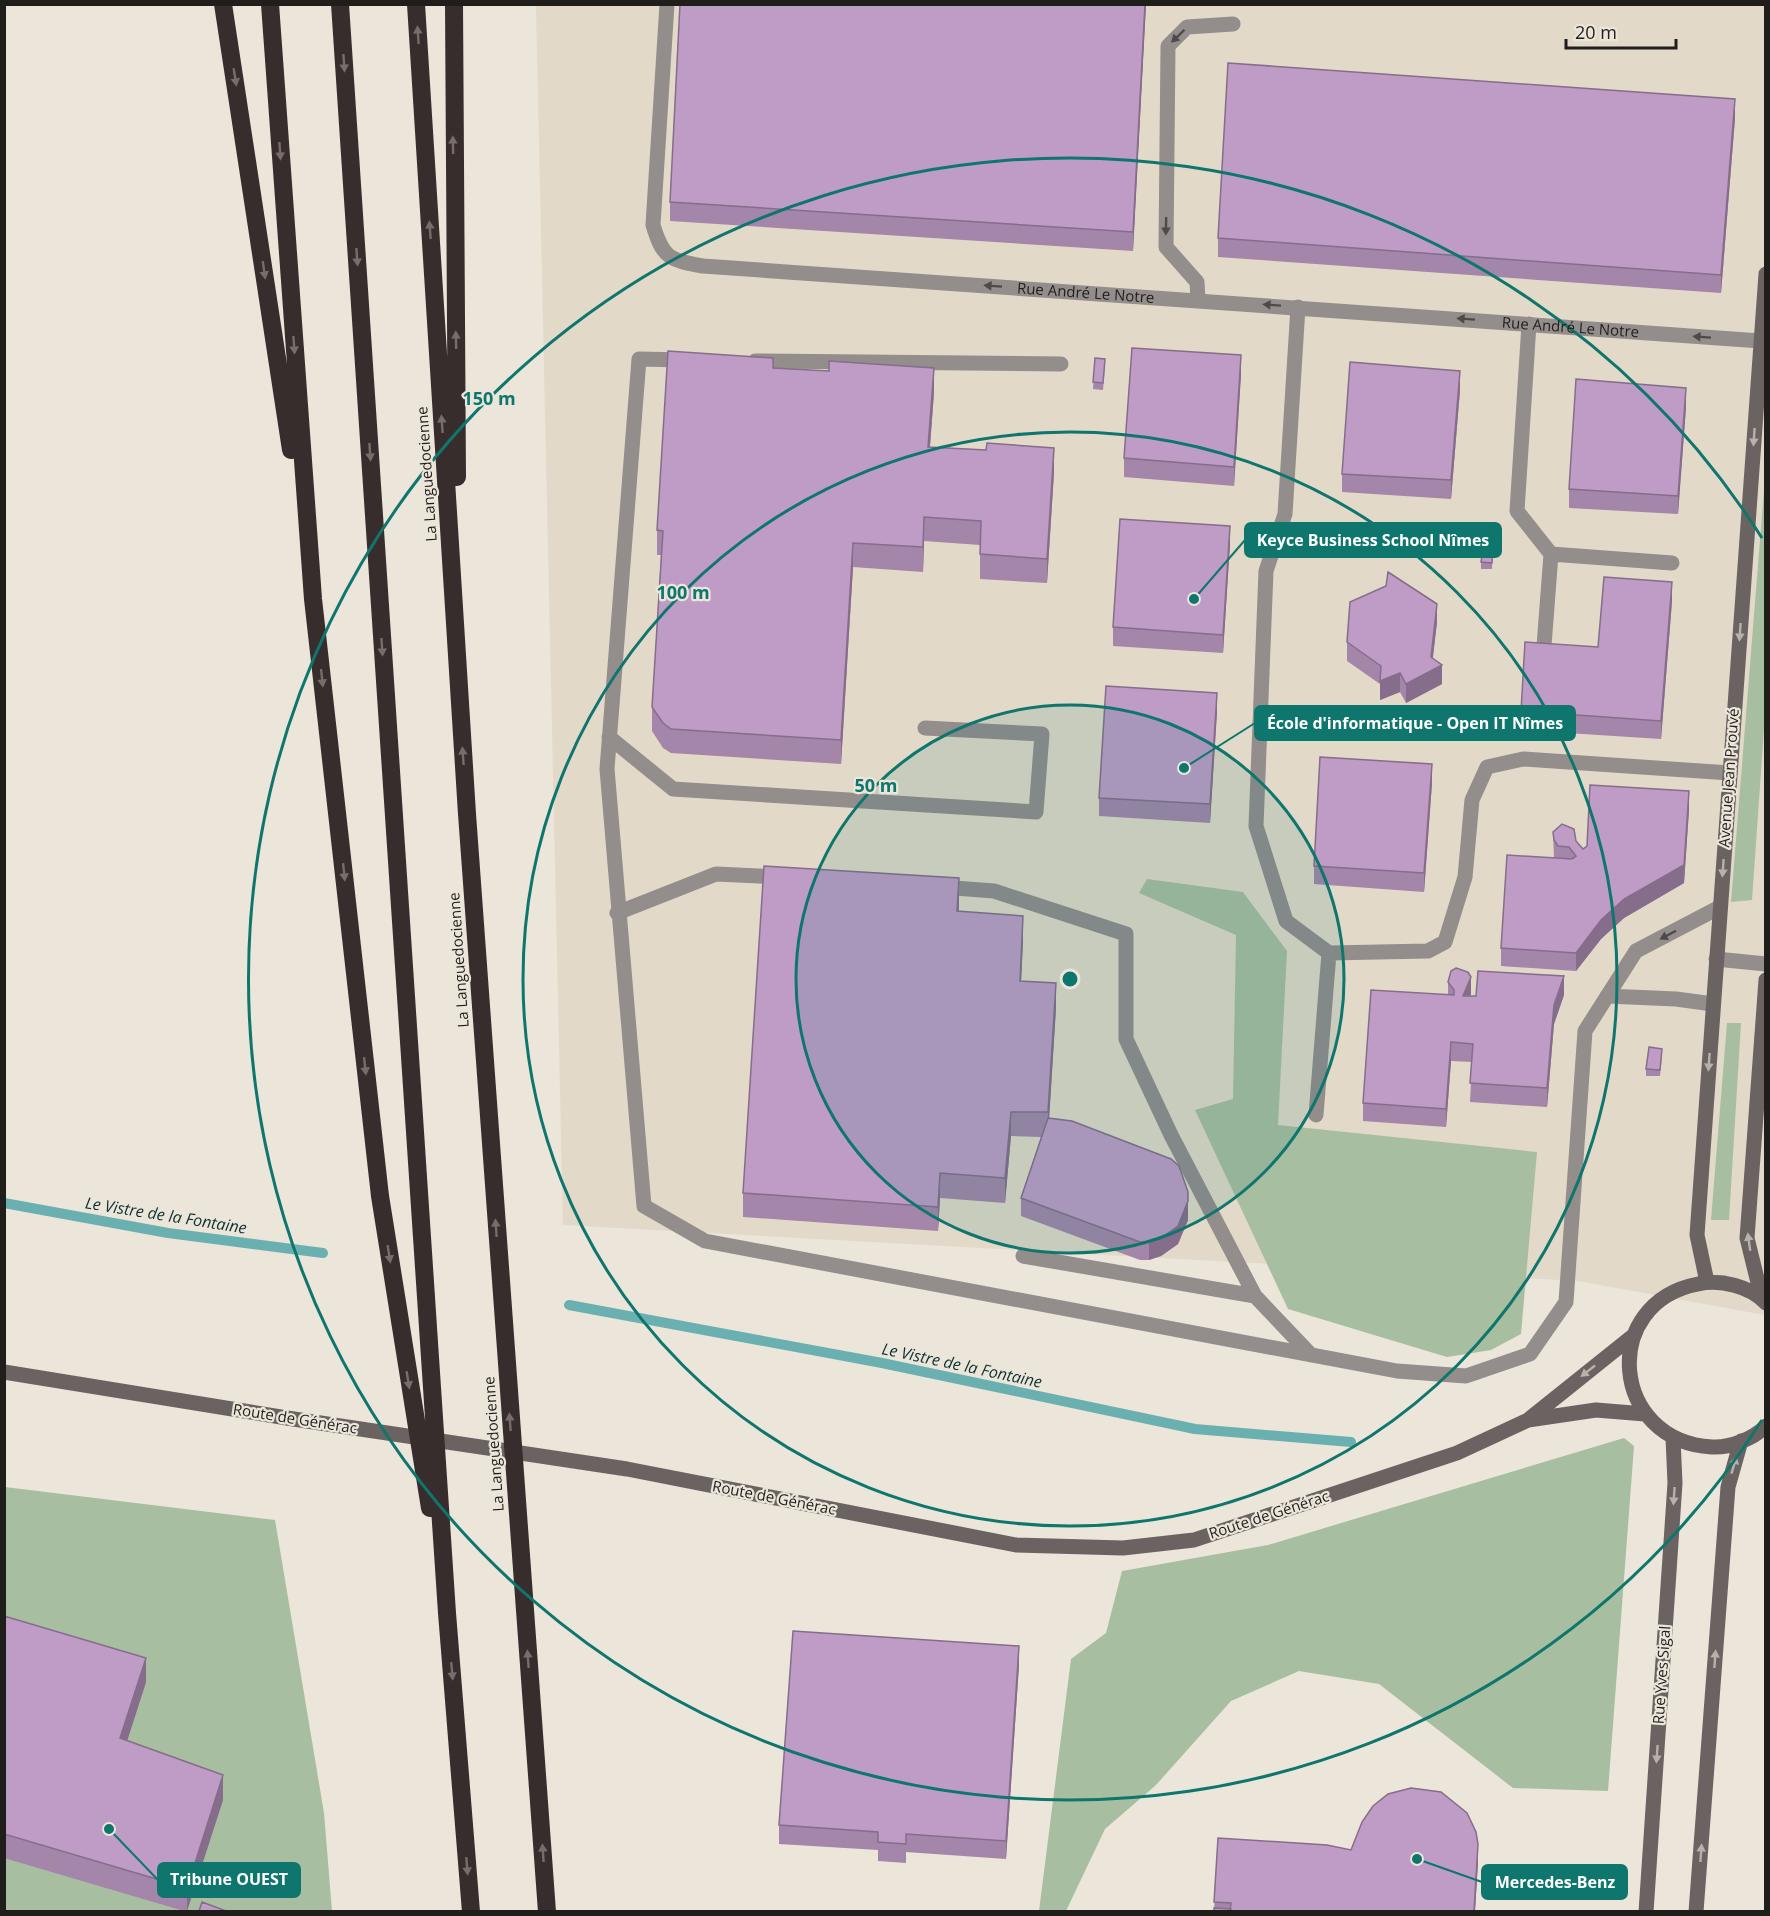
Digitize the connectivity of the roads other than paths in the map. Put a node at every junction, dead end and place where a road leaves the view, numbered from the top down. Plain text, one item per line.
1 (223, 4) edge
2 (270, 4) edge
3 (340, 4) edge
4 (416, 4) edge
5 (454, 4) edge
6 (667, 4) edge
7 (1233, 24) dead end
8 (1766, 274) edge
9 (1198, 300) junction
10 (1298, 307) junction
11 (1529, 324) junction
12 (1763, 341) edge
13 (698, 360) edge
14 (745, 361) edge
15 (1061, 364) dead end
16 (1551, 554) junction
17 (1672, 563) dead end
18 (313, 599) junction
19 (1544, 646) edge
20 (459, 692) junction
21 (925, 728) dead end
22 (609, 737) junction
23 (1730, 773) junction
24 (796, 878) edge
25 (924, 886) edge
26 (1720, 907) junction
27 (617, 913) junction
28 (1329, 953) junction
29 (1716, 959) junction
30 (1766, 964) edge
31 (1766, 980) edge
32 (1607, 996) junction
33 (1713, 1004) junction
34 (1316, 1115) dead end
35 (1023, 1256) dead end
36 (1707, 1282) junction
37 (1255, 1296) junction
38 (1764, 1301) edge
39 (1634, 1335) junction
40 (1311, 1355) junction
41 (4, 1372) edge
42 (1645, 1414) junction
43 (1528, 1420) junction
44 (1766, 1426) edge
45 (1673, 1438) junction
46 (1741, 1442) junction
47 (447, 1613) junction
48 (471, 1911) edge
49 (547, 1911) edge
50 (1646, 1911) edge
51 (1696, 1911) edge

1 -> 18 highway
2 -> 18 highway
3 -> 47 highway
20 -> 4 highway, La Languedocienne
20 -> 5 highway
9 -> 6 street, Rue André Le Notre
7 -> 9 street
8 - 12 main road, Avenue Jean Prouvé
10 -> 9 street, Rue André Le Notre
11 -> 10 street, Rue André Le Notre
10 - 28 street
12 -> 11 street, Rue André Le Notre
11 - 16 street
12 -> 23 main road, Avenue Jean Prouvé
13 - 22 street
14 - 15 street
16 - 17 street
16 - 19 street
18 -> 47 highway
49 -> 20 highway, La Languedocienne
21 - 22 street
22 - 27 street
23 -> 26 main road, Avenue Jean Prouvé
23 - 28 street
24 - 27 street
25 - 37 street
26 - 29 main road, Avenue Jean Prouvé
26 -> 32 street
27 - 40 street
28 - 34 street
29 - 30 street
29 - 33 main road, Avenue Jean Prouvé
38 -> 31 main road
32 - 33 street
32 - 40 street
33 -> 36 main road, Avenue Jean Prouvé
35 - 37 street
36 - 38 main road
36 - 39 main road
37 - 40 street
39 - 42 main road
39 -> 43 main road, Route de Générac
41 - 43 main road, Route de Générac
42 - 43 main road, Route de Générac
42 - 45 main road
44 - 46 main road
45 - 46 main road
45 -> 50 main road, Rue Yves Sigal
51 -> 46 main road
47 -> 48 highway

